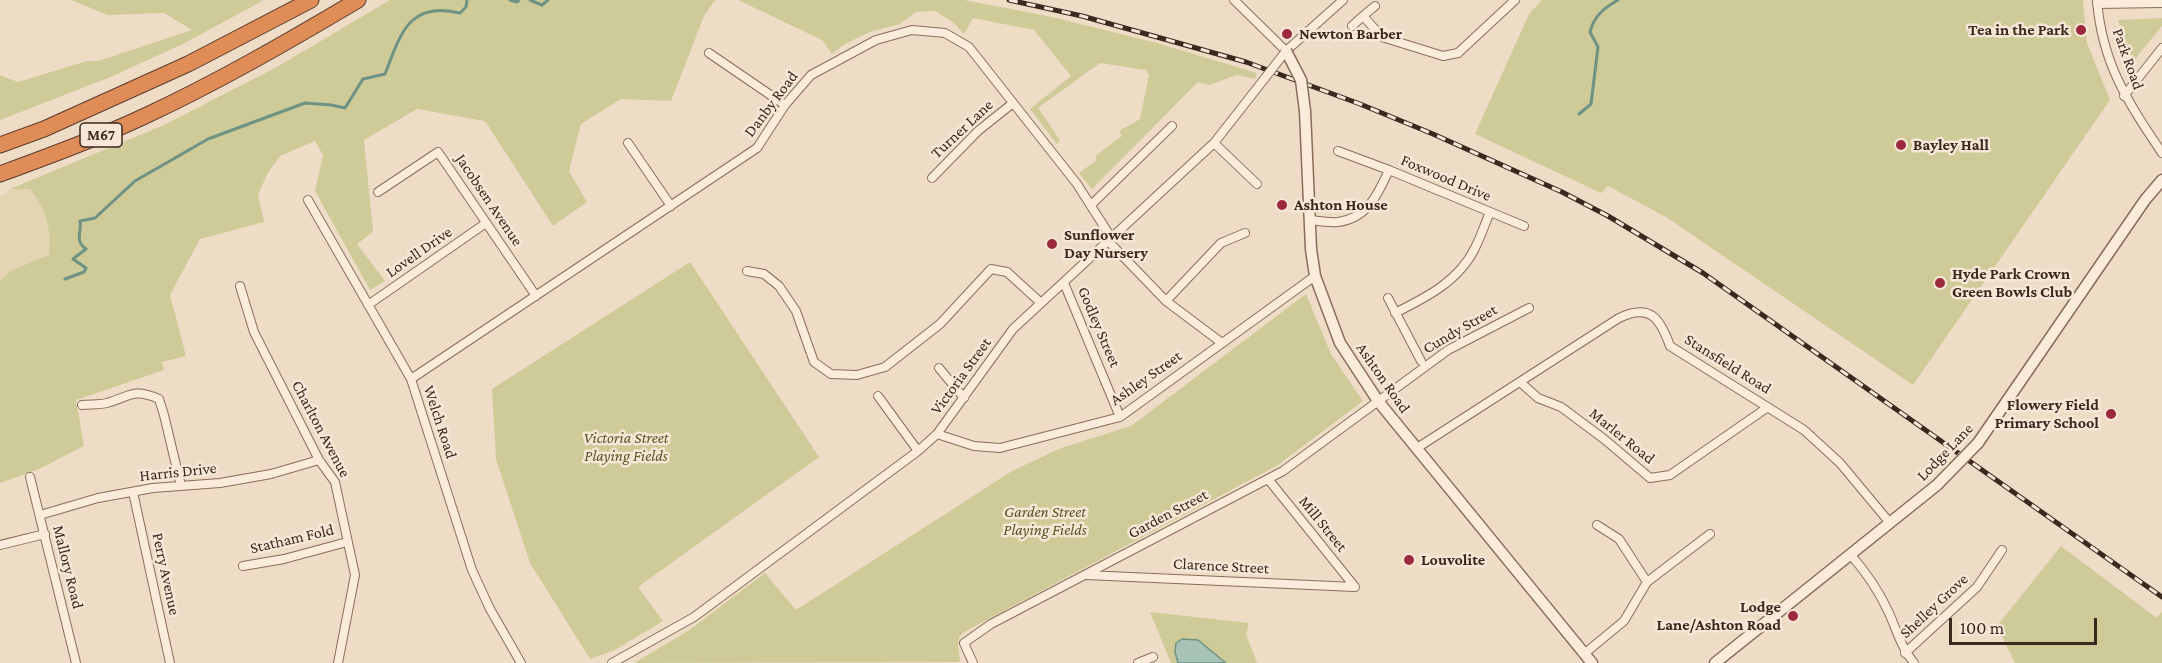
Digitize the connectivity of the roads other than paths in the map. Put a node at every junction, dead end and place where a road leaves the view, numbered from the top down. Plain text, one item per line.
1 (310, 0) edge
2 (358, 0) edge
3 (1234, 0) edge
4 (1343, 0) edge
5 (1515, 0) edge
6 (2097, 2) edge
7 (2162, 3) edge
8 (1375, 6) dead end
9 (1363, 16) junction
10 (1352, 26) dead end
11 (2162, 48) edge
12 (1286, 51) junction
13 (709, 53) dead end
14 (2124, 96) junction
15 (1013, 103) junction
16 (785, 105) junction
17 (1172, 126) dead end
18 (628, 143) dead end
19 (1214, 143) junction
20 (0, 145) edge
21 (1338, 151) dead end
22 (2162, 153) edge
23 (1389, 170) junction
24 (0, 174) edge
25 (932, 178) dead end
26 (2162, 180) edge
27 (1257, 184) dead end
28 (378, 192) dead end
29 (308, 200) dead end
30 (1091, 205) junction
31 (671, 206) junction
32 (1490, 212) junction
33 (1310, 220) junction
34 (486, 223) junction
35 (1524, 226) dead end
36 (1245, 233) dead end
37 (1111, 240) junction
38 (747, 271) dead end
39 (1315, 276) junction
40 (1064, 283) junction
41 (240, 286) dead end
42 (536, 296) junction
43 (1388, 298) dead end
44 (1166, 301) junction
45 (1041, 303) junction
46 (368, 305) junction
47 (1529, 308) dead end
48 (1395, 313) junction
49 (1222, 342) junction
50 (1421, 362) dead end
51 (939, 368) dead end
52 (411, 380) junction
53 (1520, 382) junction
54 (878, 396) dead end
55 (964, 398) junction
56 (1378, 401) junction
57 (82, 405) dead end
58 (1768, 407) junction
59 (1120, 417) junction
60 (937, 434) junction
61 (1417, 448) junction
62 (918, 451) junction
63 (319, 460) junction
64 (30, 477) dead end
65 (1268, 479) junction
66 (181, 486) junction
67 (133, 492) junction
68 (40, 515) junction
69 (1890, 523) junction
70 (1597, 525) dead end
71 (45, 534) junction
72 (1710, 534) dead end
73 (347, 542) junction
74 (0, 545) edge
75 (2002, 550) dead end
76 (1850, 554) junction
77 (243, 566) dead end
78 (1086, 575) junction
79 (1647, 582) junction
80 (1355, 587) joint
81 (1905, 653) junction
82 (1584, 654) junction
83 (1153, 657) dead end
84 (76, 663) edge
85 (170, 663) edge
86 (338, 663) edge
87 (521, 663) edge
88 (612, 663) edge
89 (973, 663) edge
90 (1138, 663) edge
91 (1592, 663) edge
92 (1714, 663) edge
93 (1914, 663) edge

1 - 20 highway, M67
2 - 24 highway, M67
3 - 12 street
4 - 12 street, Victoria Street
5 - 9 street
6 - 7 street
6 - 14 street, Park Road
8 - 9 street
9 - 10 street
11 - 14 street
12 - 19 street, Victoria Street, bridge
12 - 33 street, Ashton Road, bridge
13 - 16 street
14 - 22 street, Park Road
15 - 16 street, Danby Road
15 - 25 street, Turner Lane
15 - 30 street, Danby Road
16 - 31 street, Danby Road
17 - 30 street
18 - 31 street
19 - 27 street
19 - 37 street, Victoria Street
21 - 23 street
23 - 32 street, Foxwood Drive
23 - 33 street, Foxwood Drive
26 - 69 street, Lodge Lane, bridge
28 - 34 street, Jacobsen Avenue
29 - 46 street, Welch Road
30 - 37 street, Danby Road
31 - 42 street, Danby Road
32 - 35 street, Foxwood Drive
32 - 48 street
33 - 39 street, Ashton Road
34 - 42 street, Jacobsen Avenue
34 - 46 street, Lovell Drive
36 - 44 street
37 - 40 street, Victoria Street
37 - 44 street, Danby Road
38 - 45 street
39 - 49 street, Ashley Street
39 - 56 street, Ashton Road
40 - 45 street, Victoria Street
40 - 59 street, Godley Street
41 - 63 street, Charlton Avenue
42 - 52 street, Danby Road
43 - 48 street
44 - 49 street, Danby Road
45 - 55 street, Victoria Street
46 - 52 street, Welch Road
47 - 56 street, Cundy Street
48 - 50 street
49 - 59 street, Ashley Street
51 - 55 street
52 - 87 street, Welch Road
53 - 58 street, Marler Road
53 - 58 street, Stansfield Road
53 - 61 street, Stansfield Road
54 - 62 street
55 - 60 street, Victoria Street
56 - 61 street, Ashton Road
56 - 65 street, Garden Street
57 - 66 street
58 - 69 street, Stansfield Road
59 - 60 street, Ashley Street
60 - 62 street, Victoria Street
61 - 82 street, Ashton Road
62 - 88 street, Victoria Street
63 - 66 street, Harris Drive
63 - 73 street, Charlton Avenue
64 - 68 street, Mallory Road
65 - 78 street, Garden Street
65 - 80 street, Mill Street
66 - 67 street, Harris Drive
67 - 68 street, Harris Drive
67 - 85 street, Perry Avenue
68 - 71 street, Mallory Road
69 - 76 street, Lodge Lane
70 - 79 street
71 - 74 street
71 - 84 street, Mallory Road
72 - 79 street
73 - 77 street, Statham Fold
73 - 86 street, Charlton Avenue
75 - 81 street, Shelley Grove
76 - 81 street
76 - 92 street, Lodge Lane
78 - 80 street, Clarence Street
78 - 89 street, Garden Street
79 - 82 street
81 - 93 street
82 - 91 street, Ashton Road
83 - 90 street

